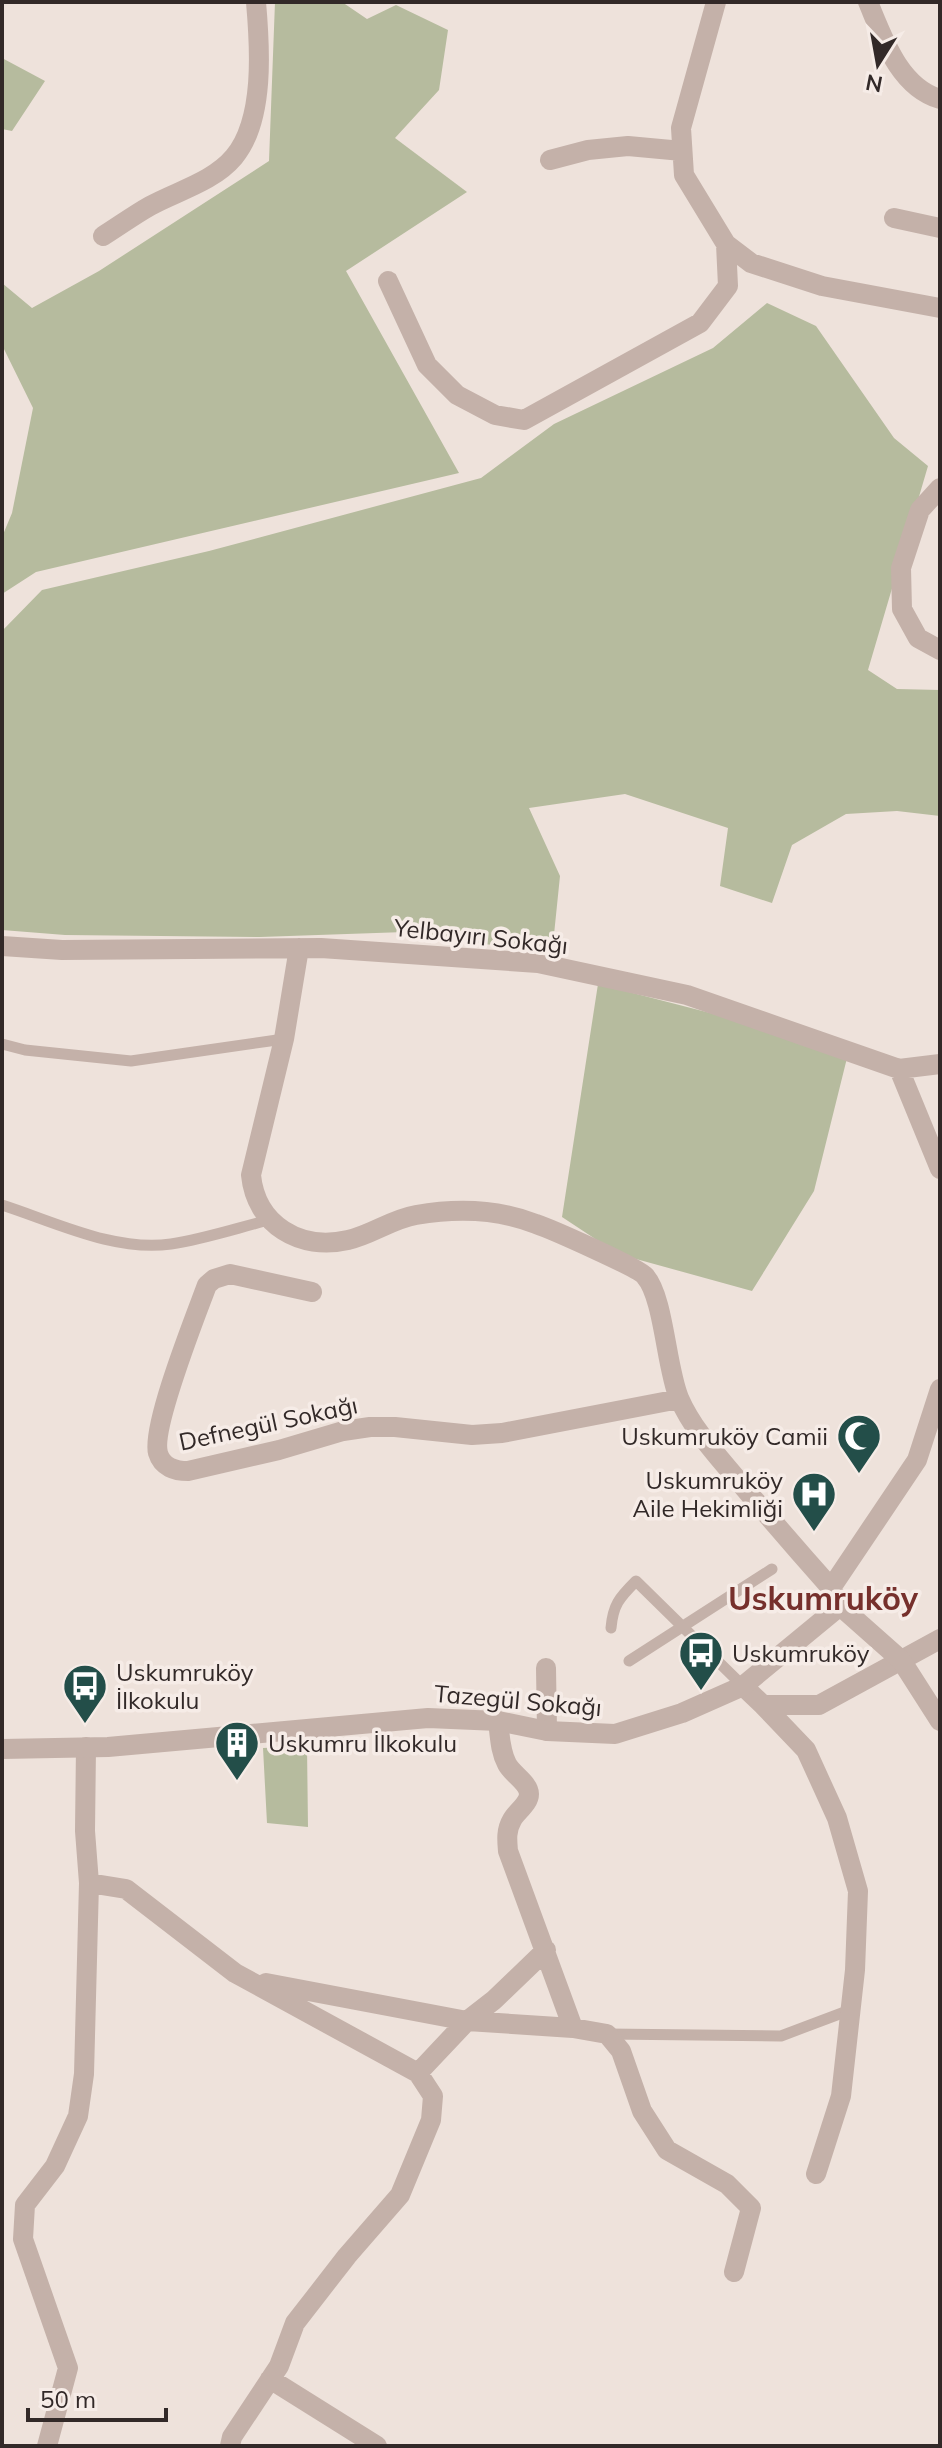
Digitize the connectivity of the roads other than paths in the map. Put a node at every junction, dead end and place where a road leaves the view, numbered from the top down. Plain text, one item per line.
1 (256, 2) edge
2 (716, 2) edge
3 (868, 2) edge
4 (940, 99) edge
5 (682, 151) junction
6 (550, 160) dead end
7 (894, 218) dead end
8 (940, 228) edge
9 (103, 236) dead end
10 (726, 244) junction
11 (388, 281) dead end
12 (940, 308) edge
13 (940, 488) edge
14 (940, 650) edge
15 (2, 946) edge
16 (299, 948) junction
17 (284, 1039) junction
18 (2, 1044) edge
19 (940, 1064) edge
20 (899, 1069) junction
21 (940, 1169) edge
22 (2, 1205) edge
23 (269, 1220) junction
24 (312, 1292) dead end
25 (940, 1389) edge
26 (679, 1399) junction
27 (772, 1569) dead end
28 (836, 1597) junction
29 (611, 1628) dead end
30 (683, 1628) junction
31 (940, 1639) edge
32 (901, 1660) junction
33 (629, 1661) dead end
34 (546, 1668) dead end
35 (743, 1686) junction
36 (763, 1705) junction
37 (498, 1721) junction
38 (940, 1721) edge
39 (547, 1731) junction
40 (86, 1747) junction
41 (2, 1749) edge
42 (89, 1883) junction
43 (546, 1950) junction
44 (246, 1979) junction
45 (850, 2010) junction
46 (467, 2021) junction
47 (573, 2028) junction
48 (607, 2034) junction
49 (418, 2073) junction
50 (816, 2174) dead end
51 (734, 2272) dead end
52 (270, 2379) junction
53 (47, 2446) edge
54 (230, 2446) edge
55 (377, 2446) edge

1 - 9 street
2 - 5 street
3 - 4 street
5 - 6 street
5 - 10 street
7 - 8 street
10 - 11 street
10 - 12 street
13 - 14 street
15 - 16 street, Yelbayırı Sokağı
16 - 17 street
16 - 20 street, Yelbayırı Sokağı
17 - 18 lane
17 - 23 street
19 - 20 street, Yelbayırı Sokağı
20 - 21 street
22 - 23 lane
23 - 26 street
24 - 26 street, Defnegül Sokağı
25 - 28 street, Tazegül Sokağı
26 - 28 street
27 - 30 lane
28 - 32 street
28 - 35 street, Tazegül Sokağı
29 - 30 lane
30 - 33 lane
30 - 35 lane
31 - 32 street
32 - 36 street
32 - 38 street
34 - 39 street
35 - 36 street
35 - 39 street, Tazegül Sokağı
36 - 45 street
37 - 39 street, Tazegül Sokağı
37 - 40 street, Tazegül Sokağı
37 - 43 street
40 - 41 street, Tazegül Sokağı
40 - 42 street
42 - 44 street
42 - 53 street
43 - 46 street
43 - 47 street
44 - 46 street
44 - 49 street
45 - 48 lane
45 - 50 street
46 - 47 street
46 - 49 street
47 - 48 street
48 - 51 street
49 - 52 street
52 - 54 street
52 - 55 street

